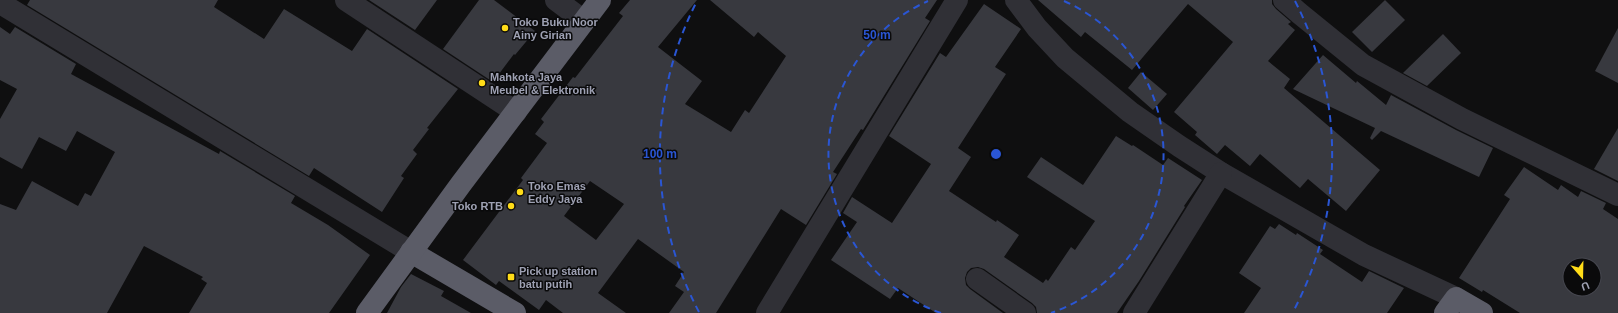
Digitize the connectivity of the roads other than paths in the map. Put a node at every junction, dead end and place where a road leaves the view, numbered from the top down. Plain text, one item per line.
1 (346, 0) edge
2 (556, 0) edge
3 (600, 0) edge
4 (957, 0) edge
5 (1016, 0) edge
6 (1284, 0) edge
7 (15, 5) edge
8 (584, 21) junction
9 (516, 112) junction
10 (1221, 173) junction
11 (1618, 195) edge
12 (411, 252) junction
13 (977, 279) dead end
14 (1450, 306) edge
15 (367, 313) edge
16 (515, 313) edge
17 (767, 313) edge
18 (1025, 313) edge
19 (1134, 313) edge
20 (1482, 313) edge

1 - 9 street
2 - 8 street
3 - 8 highway
4 - 17 street
5 - 10 street
6 - 11 street
7 - 12 street
8 - 9 highway
9 - 12 highway
10 - 14 street
10 - 19 street
12 - 15 highway
12 - 16 highway
13 - 18 street
14 - 20 highway

